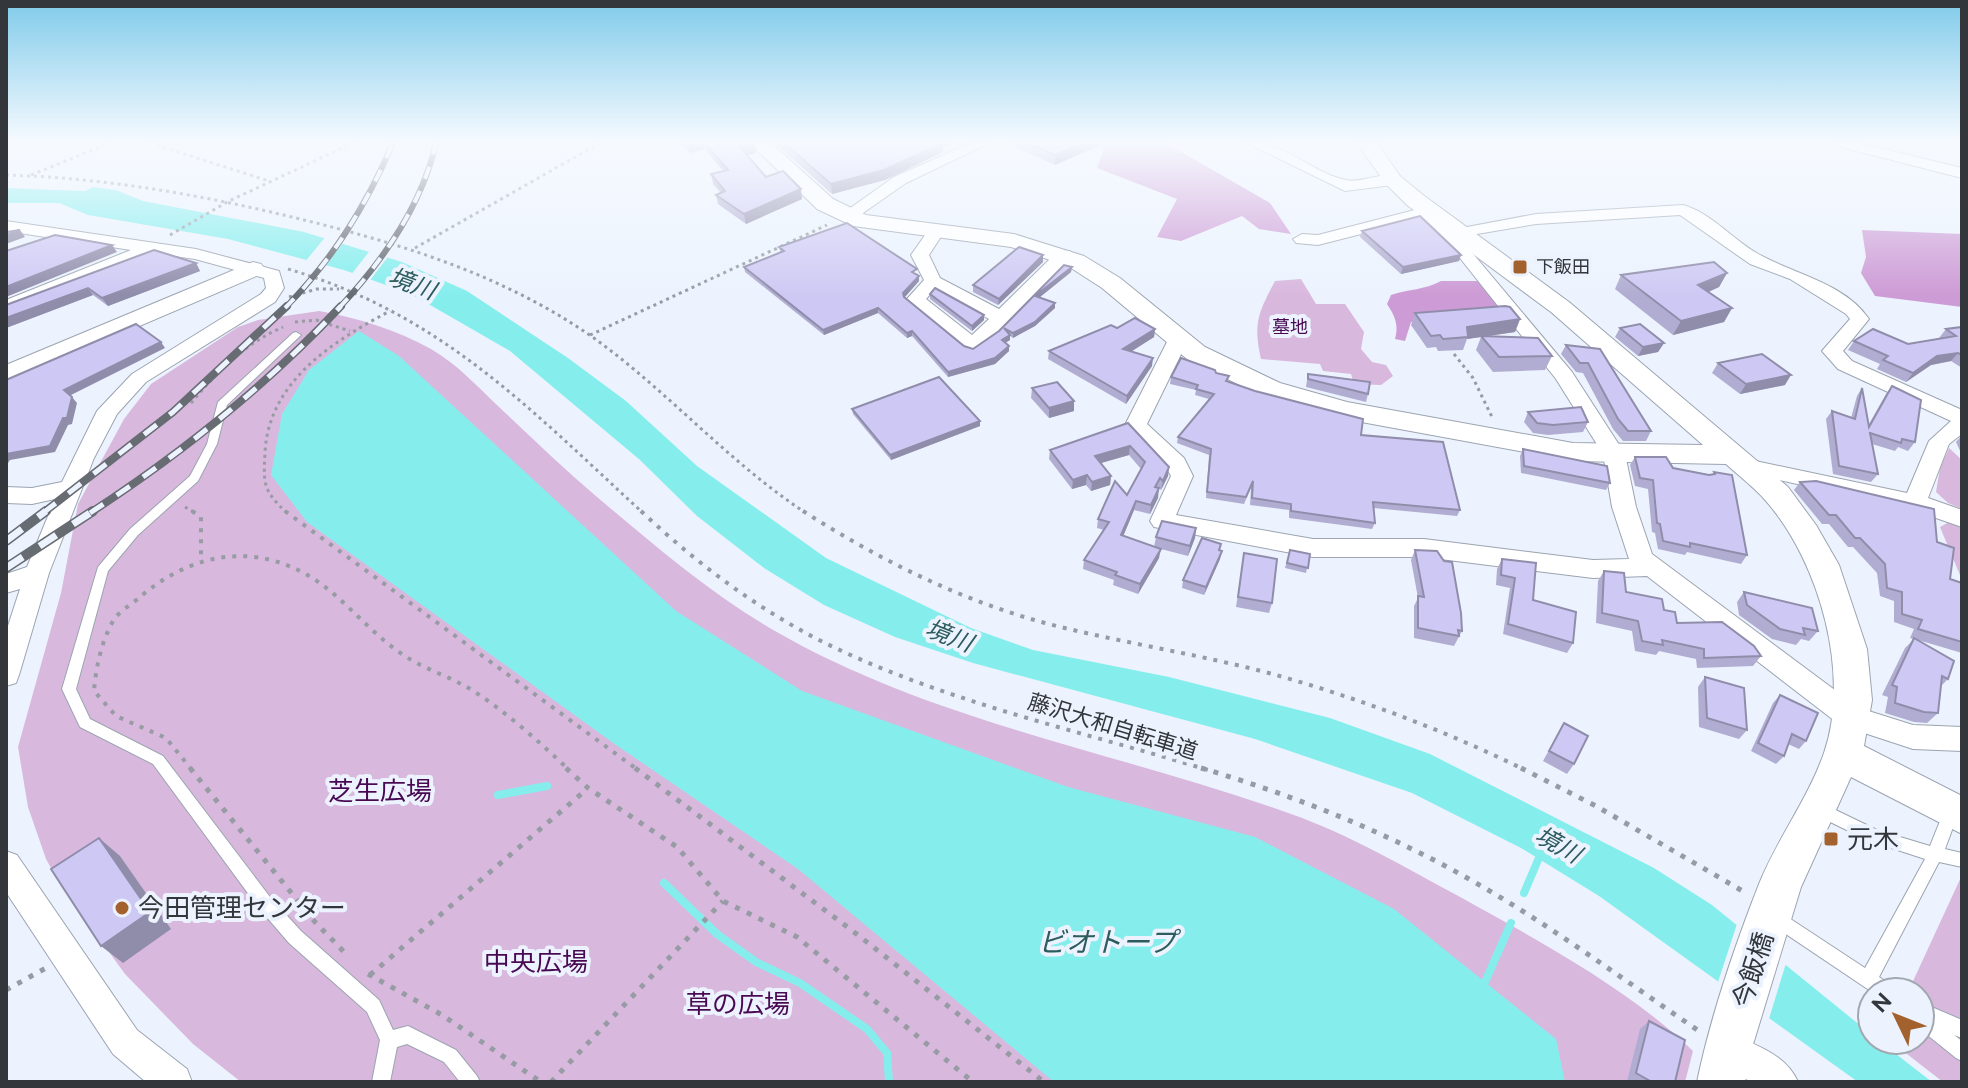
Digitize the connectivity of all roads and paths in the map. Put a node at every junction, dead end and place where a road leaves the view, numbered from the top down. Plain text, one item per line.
1 (183, 194) edge
2 (244, 194) edge
3 (511, 194) edge
4 (814, 194) edge
5 (880, 194) edge
6 (1408, 194) edge
7 (229, 201) junction
8 (1427, 212) junction
9 (847, 216) junction
10 (6, 226) edge
11 (63, 232) junction
12 (936, 232) junction
13 (1458, 232) junction
14 (1302, 239) dead end
15 (157, 243) junction
16 (415, 248) junction
17 (18, 249) edge
18 (1064, 255) junction
19 (253, 269) junction
20 (933, 281) junction
21 (342, 289) dead end
22 (268, 298) junction
23 (6, 307) edge
24 (390, 311) dead end
25 (1002, 318) junction
26 (296, 335) dead end
27 (590, 335) junction
28 (1178, 340) junction
29 (1454, 354) edge
30 (484, 369) dead end
31 (6, 375) edge
32 (1962, 421) edge
33 (1504, 440) junction
34 (1614, 454) junction
35 (1740, 460) junction
36 (72, 488) junction
37 (6, 495) edge
38 (32, 496) junction
39 (171, 498) junction
40 (1915, 502) junction
41 (6, 515) edge
42 (1962, 519) edge
43 (201, 560) junction
44 (1648, 567) junction
45 (37, 573) junction
46 (6, 584) edge
47 (6, 675) edge
48 (1847, 735) junction
49 (1962, 739) edge
50 (588, 788) junction
51 (1816, 808) junction
52 (1957, 814) edge
53 (1935, 855) junction
54 (1962, 860) edge
55 (6, 865) edge
56 (723, 901) junction
57 (1772, 911) junction
58 (66, 956) junction
59 (353, 961) dead end
60 (363, 971) dead end
61 (370, 975) junction
62 (1866, 976) edge
63 (1870, 976) edge
64 (6, 990) edge
65 (1936, 1018) edge
66 (1962, 1029) edge
67 (1936, 1031) edge
68 (389, 1040) junction
69 (1728, 1052) edge
70 (1962, 1052) edge
71 (174, 1082) edge
72 (381, 1082) edge
73 (471, 1082) edge
74 (541, 1082) edge
75 (551, 1082) edge
76 (973, 1082) edge
77 (1044, 1082) edge
78 (1780, 1082) edge

1 - 7 path
2 - 7 path
3 - 16 path
4 - 9 street
5 - 9 street
6 - 8 street
7 - 15 path
7 - 16 path
8 - 13 street
8 - 14 street
8 - 34 street
9 - 12 street
9 - 27 path
10 - 11 street
11 - 15 street
11 - 17 street
12 - 18 street
12 - 20 street
13 - 32 street
13 - 35 street
15 - 19 street
15 - 23 street
16 - 27 path
18 - 25 street
18 - 28 street
19 - 22 street
19 - 31 street
20 - 25 street
20 - 25 street
21 - 22 path
22 - 36 street
24 - 77 path
26 - 39 lane
27 - 57 path
28 - 33 street
28 - 44 street
29 - 33 path
30 - 69 path, 藤沢大和自転車道
32 - 40 street
33 - 34 street
34 - 35 street
34 - 44 street
35 - 40 street
35 - 48 street
36 - 38 street
36 - 45 street
37 - 38 street
38 - 41 street
39 - 43 path
39 - 68 lane
40 - 42 street
43 - 50 path
43 - 59 path
44 - 48 street
45 - 46 street
45 - 47 street
48 - 49 street
48 - 51 street, 今飯橋
48 - 52 street
50 - 56 path
50 - 61 path
51 - 53 lane
51 - 57 street, 今飯橋
52 - 53 lane
53 - 54 lane
53 - 63 lane
55 - 58 street
56 - 75 path
56 - 76 path
57 - 62 lane
57 - 69 street, 今飯橋
58 - 64 path
58 - 71 street
60 - 61 path
61 - 74 path
65 - 66 lane
67 - 70 lane
68 - 72 lane
68 - 73 lane
69 - 78 street

